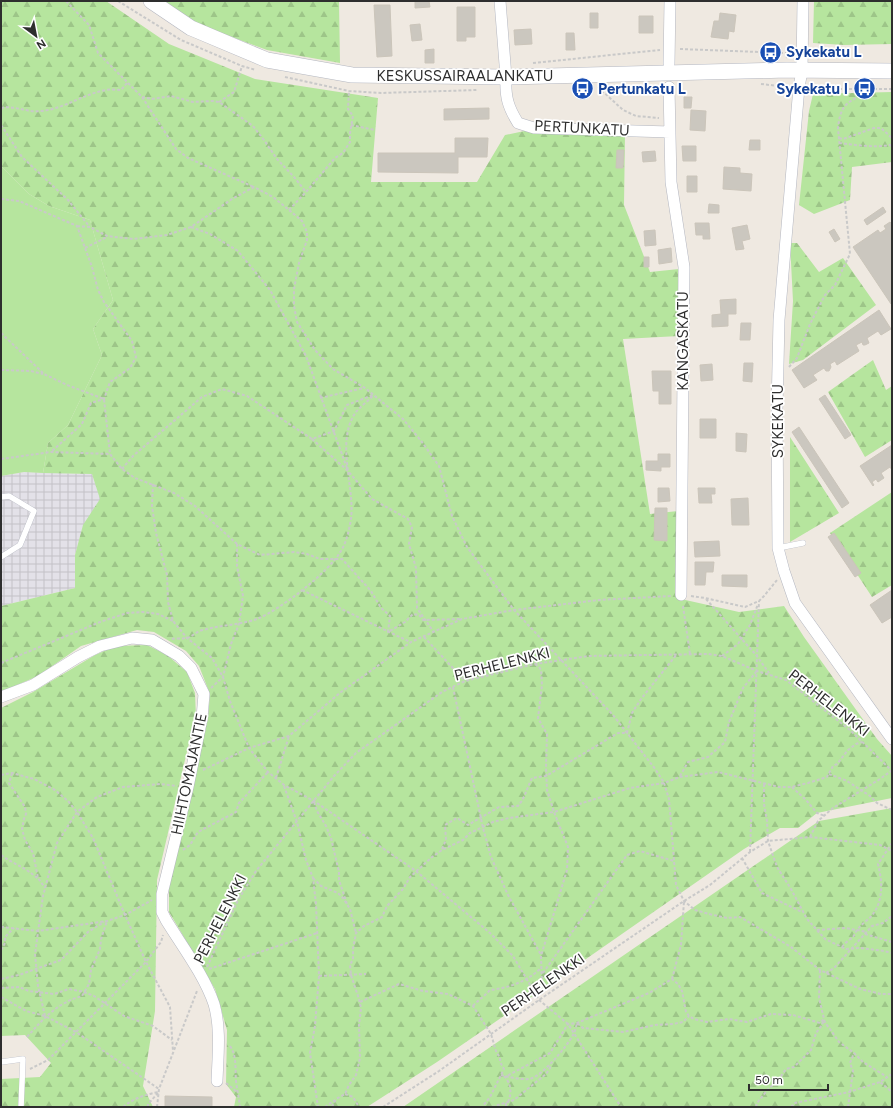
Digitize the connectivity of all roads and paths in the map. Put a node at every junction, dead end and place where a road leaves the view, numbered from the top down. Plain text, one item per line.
1 (66, 1) edge
2 (151, 1) edge
3 (500, 1) edge
4 (670, 1) edge
5 (803, 1) edge
6 (669, 64) dead end
7 (242, 66) dead end
8 (802, 71) junction
9 (892, 71) edge
10 (506, 77) junction
11 (128, 82) junction
12 (598, 87) dead end
13 (669, 87) dead end
14 (810, 88) dead end
15 (864, 89) dead end
16 (349, 91) dead end
17 (809, 92) dead end
18 (142, 97) junction
19 (219, 102) junction
20 (1, 108) edge
21 (670, 118) junction
22 (351, 125) junction
23 (1, 126) edge
24 (375, 130) dead end
25 (670, 132) junction
26 (839, 138) junction
27 (892, 138) edge
28 (839, 143) junction
29 (892, 146) edge
30 (254, 187) junction
31 (306, 192) junction
32 (1, 199) edge
33 (288, 210) junction
34 (77, 226) junction
35 (90, 227) junction
36 (191, 227) junction
37 (107, 236) junction
38 (85, 248) junction
39 (1, 333) edge
40 (1, 370) edge
41 (785, 372) dead end
42 (44, 374) junction
43 (365, 388) junction
44 (374, 395) junction
45 (320, 398) junction
46 (104, 399) junction
47 (334, 431) junction
48 (312, 439) junction
49 (51, 452) junction
50 (110, 454) junction
51 (1, 459) edge
52 (122, 468) junction
53 (348, 471) junction
54 (153, 484) junction
55 (1, 497) edge
56 (803, 543) dead end
57 (237, 544) junction
58 (778, 548) junction
59 (1, 557) edge
60 (335, 560) junction
61 (784, 571) junction
62 (302, 590) junction
63 (681, 596) junction
64 (705, 598) junction
65 (759, 600) junction
66 (514, 610) junction
67 (462, 618) junction
68 (424, 619) junction
69 (173, 621) junction
70 (239, 624) junction
71 (433, 631) junction
72 (388, 632) junction
73 (424, 636) junction
74 (187, 638) junction
75 (741, 638) junction
76 (152, 640) junction
77 (411, 642) junction
78 (677, 654) junction
79 (690, 654) junction
80 (722, 656) junction
81 (757, 656) junction
82 (562, 660) junction
83 (1, 663) edge
84 (535, 664) junction
85 (757, 671) junction
86 (770, 674) junction
87 (223, 678) junction
88 (465, 681) junction
89 (453, 687) junction
90 (204, 694) junction
91 (1, 697) edge
92 (627, 733) junction
93 (289, 736) junction
94 (892, 739) edge
95 (862, 742) junction
96 (249, 748) junction
97 (892, 771) edge
98 (191, 772) junction
99 (268, 772) junction
100 (12, 773) junction
101 (829, 774) junction
102 (1, 775) edge
103 (546, 776) junction
104 (680, 777) junction
105 (276, 779) junction
106 (752, 781) junction
107 (664, 783) junction
108 (764, 784) junction
109 (284, 785) junction
110 (188, 787) junction
111 (791, 787) junction
112 (861, 791) junction
113 (314, 801) junction
114 (892, 810) edge
115 (77, 812) junction
116 (554, 812) junction
117 (825, 816) junction
118 (481, 817) junction
119 (297, 822) junction
120 (483, 828) junction
121 (810, 837) junction
122 (768, 842) junction
123 (892, 843) edge
124 (888, 849) junction
125 (442, 850) junction
126 (183, 851) dead end
127 (892, 851) edge
128 (750, 852) junction
129 (1, 855) edge
130 (742, 858) junction
131 (674, 862) junction
132 (416, 871) junction
133 (313, 878) junction
134 (42, 883) junction
135 (45, 888) junction
136 (162, 894) junction
137 (684, 901) junction
138 (347, 904) junction
139 (804, 913) junction
140 (125, 915) junction
141 (892, 916) edge
142 (166, 920) junction
143 (107, 921) junction
144 (1, 927) edge
145 (14, 928) junction
146 (817, 930) junction
147 (856, 930) junction
148 (38, 931) junction
149 (317, 933) junction
150 (356, 933) junction
151 (866, 934) junction
152 (892, 942) edge
153 (842, 948) junction
154 (851, 949) junction
155 (1, 950) edge
156 (892, 953) edge
157 (541, 956) junction
158 (146, 962) junction
159 (542, 967) junction
160 (37, 968) junction
161 (820, 970) junction
162 (825, 973) junction
163 (204, 974) junction
164 (366, 974) dead end
165 (542, 974) junction
166 (351, 975) junction
167 (318, 976) junction
168 (1, 979) edge
169 (527, 979) junction
170 (672, 979) junction
171 (1, 988) edge
172 (40, 992) junction
173 (84, 992) junction
174 (892, 994) edge
175 (536, 995) junction
176 (1, 997) edge
177 (539, 1000) junction
178 (360, 1002) junction
179 (104, 1004) junction
180 (473, 1006) junction
181 (45, 1016) junction
182 (689, 1016) junction
183 (824, 1019) junction
184 (577, 1023) junction
185 (568, 1024) junction
186 (76, 1032) junction
187 (574, 1033) junction
188 (491, 1034) junction
189 (219, 1035) junction
190 (27, 1037) dead end
191 (172, 1040) junction
192 (173, 1052) junction
193 (854, 1053) junction
194 (1, 1062) edge
195 (549, 1064) junction
196 (22, 1074) junction
197 (892, 1074) edge
198 (501, 1075) junction
199 (506, 1076) junction
200 (887, 1077) junction
201 (217, 1081) joint
202 (880, 1082) junction
203 (160, 1089) junction
204 (158, 1092) junction
205 (849, 1092) junction
206 (892, 1092) edge
207 (237, 1093) junction
208 (345, 1094) junction
209 (336, 1099) junction
210 (507, 1102) junction
211 (21, 1107) edge
212 (123, 1107) edge
213 (148, 1107) edge
214 (157, 1107) edge
215 (240, 1107) edge
216 (318, 1107) edge
217 (325, 1107) edge
218 (332, 1107) edge
219 (359, 1107) edge
220 (383, 1107) edge
221 (482, 1107) edge
222 (492, 1107) edge
223 (506, 1107) edge
224 (621, 1107) edge
225 (756, 1107) edge
226 (791, 1107) edge
227 (848, 1107) edge

1 - 11 path
2 - 10 street, KESKUSSAIRAALANKATU
3 - 10 street, PERTUNKATU
4 - 6 street
5 - 8 street, SYKEKATU
7 - 19 path
8 - 9 street, KESKUSSAIRAALANKATU
8 - 10 street, KESKUSSAIRAALANKATU
8 - 58 street, SYKEKATU
10 - 25 street, PERTUNKATU
11 - 18 path
11 - 20 path
12 - 21 path
13 - 21 street, KANGASKATU
14 - 17 path
15 - 26 path
16 - 22 path
18 - 19 path
18 - 30 path
19 - 31 path
21 - 25 street, KANGASKATU
22 - 24 path
22 - 31 path
23 - 35 path
25 - 63 street, KANGASKATU
26 - 27 path
26 - 28 path
28 - 29 path
28 - 41 path
30 - 33 path
30 - 36 path
31 - 33 path
32 - 34 path
33 - 43 path
34 - 35 path
34 - 38 path
35 - 37 path
36 - 37 path
36 - 45 path
37 - 38 path
38 - 46 path
39 - 42 path
40 - 42 path
42 - 46 path
43 - 44 path
43 - 45 path
44 - 47 path
44 - 53 path
44 - 66 path
45 - 47 path
46 - 49 path
46 - 50 path
47 - 48 path
47 - 53 path
48 - 52 path
48 - 53 path
49 - 50 path
49 - 51 path
50 - 52 path
52 - 54 path
53 - 60 path
53 - 68 path
54 - 57 path
54 - 69 path
55 - 59 lane
56 - 58 lane
57 - 60 path
57 - 70 path
58 - 61 street, SYKEKATU
60 - 62 path
60 - 72 path
61 - 65 path
61 - 94 street, SYKEKATU
62 - 70 path
62 - 72 path
63 - 64 path
63 - 66 path
63 - 79 path
64 - 65 path
64 - 75 path
65 - 75 path
65 - 81 path
66 - 67 path
66 - 82 path
67 - 68 path
67 - 71 path
68 - 71 path
68 - 72 path
69 - 74 path
69 - 83 path
70 - 74 path
70 - 87 path
71 - 73 path
72 - 77 path
73 - 77 path
73 - 88 path
74 - 76 path
74 - 87 path
75 - 80 path
75 - 81 path
76 - 90 street, HIIHTOMAJANTIE
76 - 91 street, HIIHTOMAJANTIE
77 - 93 path
78 - 79 path, PERHELENKKI
78 - 82 path, PERHELENKKI
78 - 92 path
79 - 80 path, PERHELENKKI
80 - 85 path, PERHELENKKI
81 - 85 path
81 - 86 path
82 - 84 path, PERHELENKKI
82 - 92 path
84 - 88 path, PERHELENKKI
84 - 103 path
85 - 86 path, PERHELENKKI
85 - 104 path
85 - 106 path
86 - 95 path, PERHELENKKI
87 - 90 path
87 - 96 path
88 - 89 path, PERHELENKKI
89 - 113 path, PERHELENKKI
89 - 118 path
90 - 98 street, HIIHTOMAJANTIE
92 - 103 path
92 - 107 path
93 - 96 path
93 - 105 path
95 - 97 path, PERHELENKKI
95 - 101 path
96 - 98 path
96 - 99 path
97 - 112 path
98 - 110 street, HIIHTOMAJANTIE
99 - 105 path
99 - 126 path
100 - 102 path
100 - 115 path
100 - 134 path
101 - 111 path
101 - 112 path
103 - 116 path
103 - 118 path
104 - 106 path
104 - 107 path
105 - 109 path
106 - 108 path
106 - 128 path
107 - 116 path
107 - 131 path
108 - 111 path
108 - 122 path
109 - 113 path
109 - 119 path
110 - 115 path
110 - 136 street, HIIHTOMAJANTIE
111 - 117 path
112 - 114 path
112 - 117 path
113 - 119 path, PERHELENKKI
113 - 132 path
113 - 138 path
115 - 135 path
115 - 140 path
116 - 120 path
116 - 157 path
117 - 121 path
118 - 120 path
118 - 125 path
119 - 133 path
119 - 163 path, PERHELENKKI
120 - 125 path
120 - 157 path
121 - 122 path, PERHELENKKI
121 - 124 path, PERHELENKKI
122 - 128 path, PERHELENKKI
122 - 139 path
123 - 124 path
124 - 127 path, PERHELENKKI
124 - 147 path
125 - 132 path
128 - 130 path, PERHELENKKI
129 - 134 path
130 - 137 path, PERHELENKKI
130 - 139 path
131 - 137 path
131 - 165 path
132 - 150 path
132 - 169 path
133 - 138 path
133 - 149 path
134 - 135 path
135 - 148 path
136 - 140 path
136 - 142 street, HIIHTOMAJANTIE
137 - 161 path
137 - 170 path
137 - 177 path, PERHELENKKI
138 - 150 path
139 - 146 path
140 - 143 path
140 - 158 path
141 - 151 path
142 - 158 path
142 - 163 street, HIIHTOMAJANTIE
143 - 148 path
143 - 160 path
143 - 173 path
144 - 145 path
145 - 148 path
145 - 155 path
146 - 147 path
146 - 153 path
147 - 151 path
147 - 153 path
148 - 160 path
149 - 163 path
149 - 167 path
150 - 166 path
151 - 152 path
151 - 154 path
153 - 154 path
154 - 156 path
154 - 162 path
157 - 159 path
158 - 179 path
158 - 191 path
159 - 165 path
159 - 169 path
160 - 168 path
160 - 172 path
161 - 162 path
161 - 183 path
162 - 174 path
163 - 189 street, HIIHTOMAJANTIE
163 - 192 path, PERHELENKKI
164 - 166 path
165 - 175 path
166 - 167 path
166 - 178 path
167 - 216 path
169 - 175 path
169 - 180 path
170 - 182 path
170 - 184 path
171 - 172 path
172 - 173 path
172 - 181 path
173 - 179 path
173 - 181 path
175 - 177 path
176 - 181 path
177 - 185 path
177 - 188 path, PERHELENKKI
178 - 180 path
178 - 208 path
179 - 186 path
179 - 191 path
180 - 188 path
181 - 186 path
181 - 190 path
182 - 183 path
182 - 184 path
183 - 193 path
183 - 225 path
184 - 185 path
184 - 187 path
185 - 187 path
185 - 199 path
186 - 196 path
186 - 203 path
187 - 195 path
187 - 224 path
188 - 198 path
188 - 220 path, PERHELENKKI
189 - 201 street, HIIHTOMAJANTIE
189 - 207 path
191 - 192 path
192 - 203 path, PERHELENKKI
193 - 200 path
193 - 205 path
194 - 196 lane
195 - 199 path
195 - 210 path
196 - 211 lane
197 - 200 path
198 - 199 path
198 - 221 path
199 - 210 path
200 - 202 path
201 - 207 path
202 - 205 path
202 - 206 path
203 - 204 path, PERHELENKKI
204 - 212 path
204 - 213 path, PERHELENKKI
204 - 214 path
205 - 226 path
205 - 227 path
207 - 215 path
208 - 209 path
208 - 219 path
209 - 217 path
209 - 218 path
210 - 222 path
210 - 223 path

